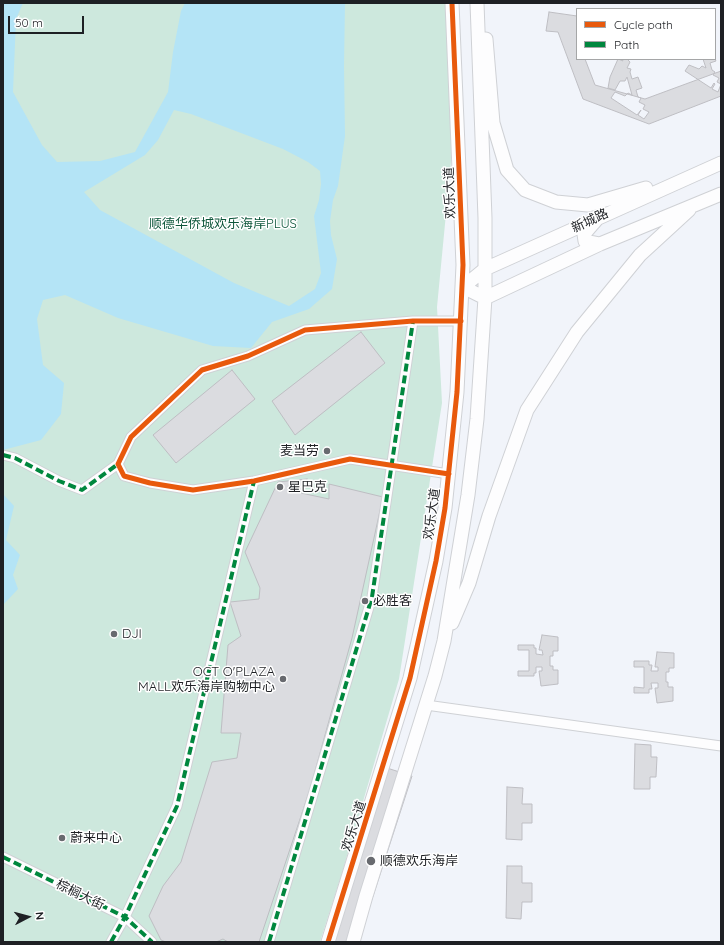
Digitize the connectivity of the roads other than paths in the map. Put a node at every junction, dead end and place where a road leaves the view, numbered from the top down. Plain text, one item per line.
1 (452, 3) edge
2 (477, 3) edge
3 (483, 3) edge
4 (721, 163) edge
5 (483, 166) junction
6 (460, 168) junction
7 (698, 173) junction
8 (721, 194) edge
9 (697, 204) junction
10 (599, 216) junction
11 (600, 244) junction
12 (485, 269) junction
13 (463, 288) junction
14 (485, 298) junction
15 (413, 321) junction
16 (462, 321) junction
17 (457, 383) junction
18 (480, 385) junction
19 (6, 456) edge
20 (118, 464) junction
21 (390, 466) junction
22 (448, 474) junction
23 (254, 481) junction
24 (444, 641) junction
25 (426, 705) junction
26 (721, 746) edge
27 (3, 857) edge
28 (125, 917) junction
29 (111, 942) edge
30 (152, 942) edge
31 (269, 942) edge
32 (328, 942) edge
33 (353, 942) edge

1 - 6 street, 欢乐大道
2 - 5 street
3 - 7 street
4 - 7 street, 新城路
5 - 6 street
5 - 12 street
6 - 13 street, 欢乐大道
7 - 10 street, 新城路
8 - 9 street, 新城路
9 - 11 street, 新城路
9 - 24 street
10 - 11 street
10 - 12 street, 新城路
11 - 14 street, 新城路
12 - 13 street, 新城路
12 - 14 street
13 - 14 street
13 - 16 street, 欢乐大道
14 - 18 street
15 - 16 street
15 - 20 street
15 - 21 street
16 - 17 street, 欢乐大道
17 - 18 street
17 - 22 street, 欢乐大道
18 - 24 street
19 - 20 street
20 - 23 street
21 - 22 street
21 - 23 street
21 - 31 street
22 - 32 street, 欢乐大道
23 - 28 street
24 - 25 street
25 - 26 street
25 - 33 street
27 - 28 street, 棕榈大街
28 - 29 street
28 - 30 street, 棕榈大街

